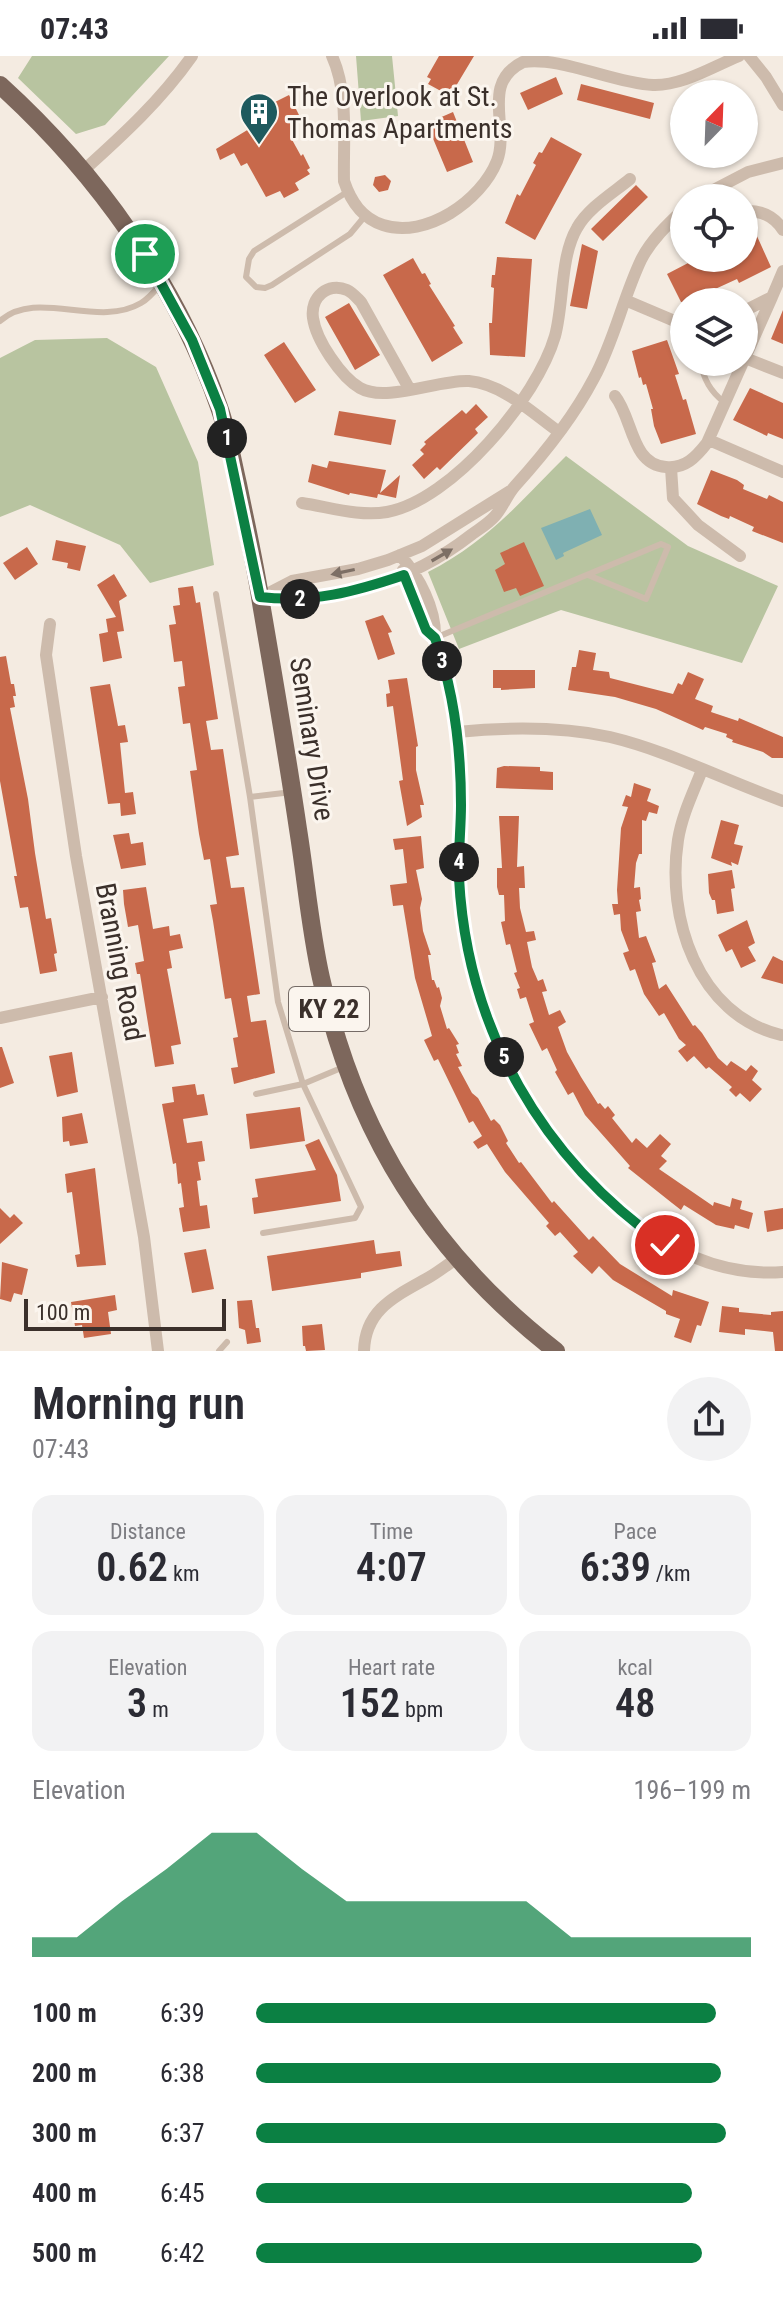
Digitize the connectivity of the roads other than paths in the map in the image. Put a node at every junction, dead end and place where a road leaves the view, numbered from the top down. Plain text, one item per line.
1 (192, 56) edge
2 (332, 56) edge
3 (739, 56) edge
4 (749, 56) edge
5 (0, 85) edge
6 (783, 105) edge
7 (783, 163) edge
8 (84, 170) junction
9 (630, 179) dead end
10 (725, 184) edge
11 (347, 192) junction
12 (758, 213) edge
13 (365, 216) junction
14 (670, 223) edge
15 (782, 226) edge
16 (783, 272) edge
17 (162, 284) junction
18 (772, 297) junction
19 (625, 300) junction
20 (758, 304) edge
21 (670, 319) edge
22 (0, 321) edge
23 (758, 328) edge
24 (758, 365) edge
25 (783, 373) edge
26 (704, 376) edge
27 (737, 376) edge
28 (410, 390) junction
29 (615, 396) dead end
30 (518, 403) junction
31 (725, 403) junction
32 (559, 432) junction
33 (709, 440) junction
34 (671, 468) junction
35 (783, 472) edge
36 (512, 489) junction
37 (302, 503) dead end
38 (400, 555) junction
39 (740, 556) dead end
40 (409, 573) junction
41 (588, 575) junction
42 (216, 594) dead end
43 (260, 597) junction
44 (50, 624) dead end
45 (435, 638) junction
46 (457, 732) junction
47 (702, 770) junction
48 (292, 792) junction
49 (250, 797) junction
50 (783, 801) edge
51 (102, 997) junction
52 (0, 1018) edge
53 (781, 1035) dead end
54 (346, 1066) junction
55 (303, 1084) junction
56 (256, 1094) dead end
57 (263, 1233) dead end
58 (457, 1258) junction
59 (783, 1272) edge
60 (227, 1342) dead end
61 (158, 1351) edge
62 (219, 1351) edge
63 (364, 1351) edge
64 (556, 1351) edge

1 - 8 street
2 - 11 street
3 - 13 street
4 - 6 street
5 - 8 main road, Seminary Drive / KY 22
7 - 10 street
8 - 17 main road, Seminary Drive / KY 22
9 - 30 street
11 - 13 street
11 - 13 lane
12 - 15 street
14 - 19 street
16 - 18 street
17 - 22 lane
17 - 43 main road, Seminary Drive / KY 22
18 - 20 street
18 - 23 street
19 - 21 street
19 - 32 street
24 - 25 street
26 - 31 lane
27 - 31 street
28 - 28 street
28 - 30 street
29 - 34 street
30 - 32 street
30 - 37 street
31 - 33 street
32 - 36 street
33 - 34 street
33 - 35 street
34 - 39 street
36 - 38 street
40 -> 36 street
38 - 40 street
38 -> 43 street
40 - 43 street
40 - 45 street
41 - 41 lane
41 - 45 lane
42 - 49 lane
43 - 48 main road, Seminary Drive / KY 22
44 - 51 street, Branning Road
45 - 46 street
46 - 47 street
46 - 59 street
47 - 50 street
47 - 53 street
48 - 49 lane
48 - 54 main road, Seminary Drive / KY 22
49 - 55 lane
51 - 52 street
51 - 61 street, Branning Road
54 - 55 lane
54 - 58 main road, Seminary Drive / KY 22
55 - 56 lane
55 - 57 lane
58 - 63 street
58 - 64 main road, Seminary Drive / KY 22
60 - 62 lane

